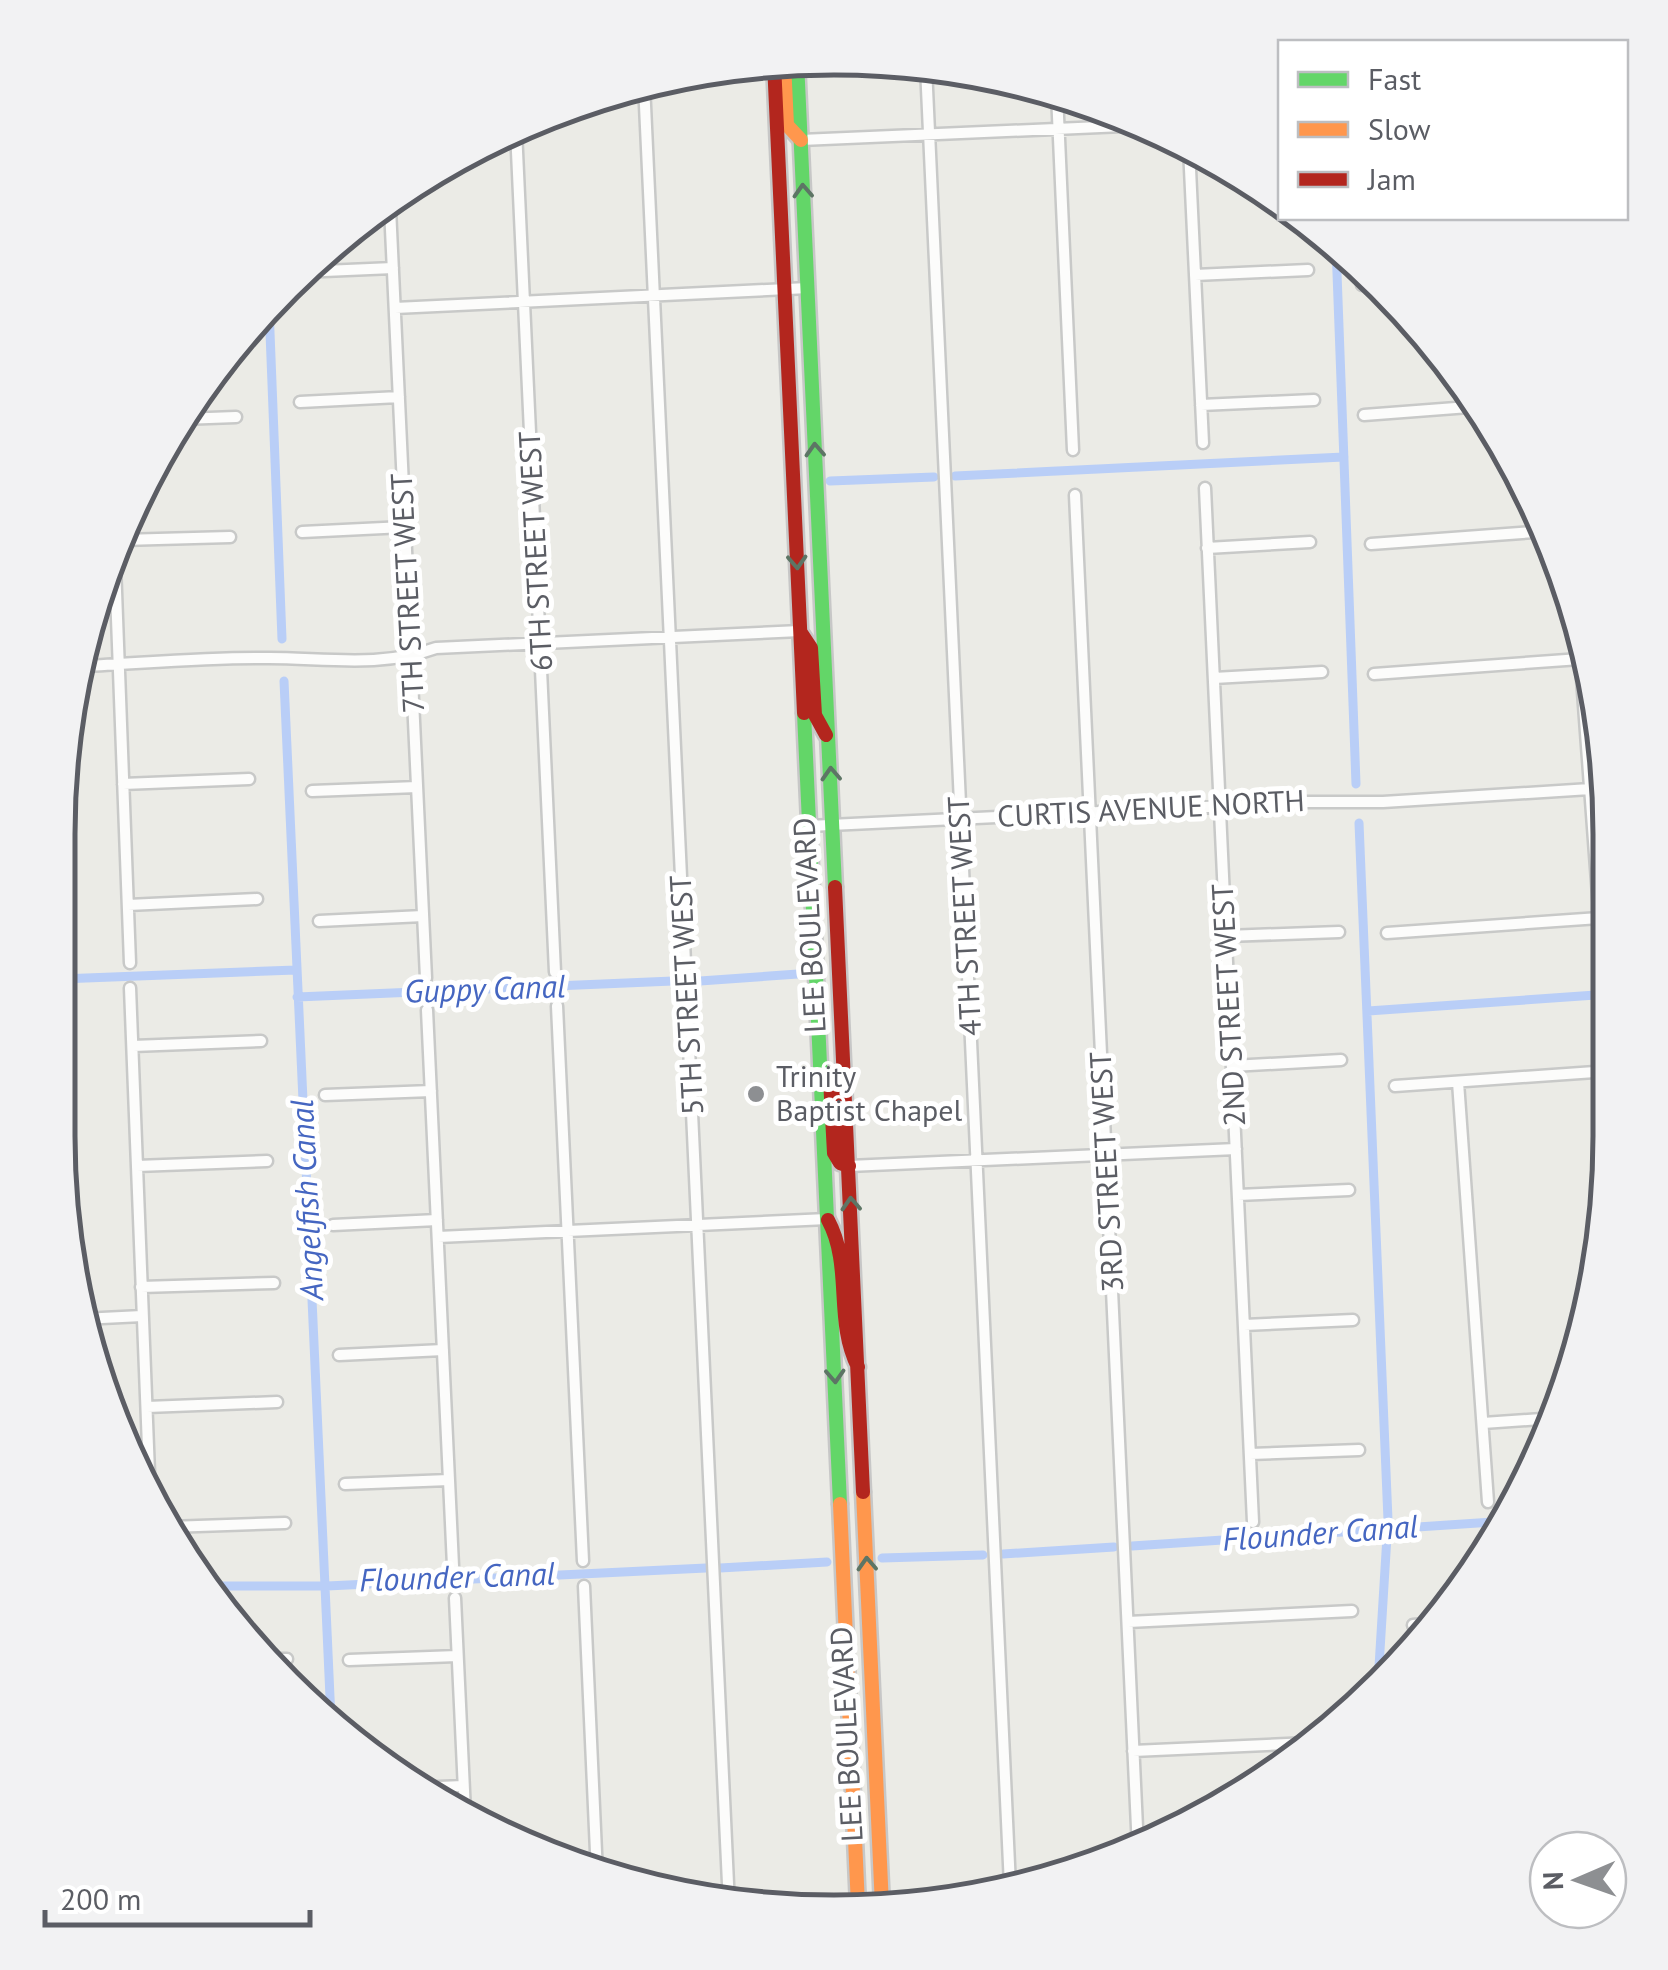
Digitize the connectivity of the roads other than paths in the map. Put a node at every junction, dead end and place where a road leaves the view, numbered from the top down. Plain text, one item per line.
1 (798, 76) edge
2 (785, 77) edge
3 (775, 78) edge
4 (927, 80) edge
5 (645, 99) edge
6 (1057, 109) edge
7 (1106, 126) edge
8 (1058, 128) junction
9 (929, 134) junction
10 (801, 140) junction
11 (517, 145) edge
12 (1190, 164) edge
13 (391, 219) edge
14 (393, 268) junction
15 (1308, 270) dead end
16 (325, 271) edge
17 (1196, 276) junction
18 (808, 288) junction
19 (784, 290) junction
20 (654, 296) junction
21 (524, 302) junction
22 (395, 308) junction
23 (398, 397) junction
24 (1314, 400) dead end
25 (300, 402) dead end
26 (1201, 405) junction
27 (1462, 408) edge
28 (1364, 416) dead end
29 (236, 417) dead end
30 (199, 418) edge
31 (1203, 443) dead end
32 (1073, 450) dead end
33 (1204, 488) dead end
34 (1076, 495) dead end
35 (404, 527) junction
36 (1530, 531) edge
37 (302, 532) dead end
38 (230, 537) dead end
39 (135, 540) edge
40 (1310, 542) dead end
41 (1371, 544) dead end
42 (1208, 548) junction
43 (116, 588) edge
44 (800, 631) junction
45 (669, 637) junction
46 (540, 643) junction
47 (410, 657) junction
48 (1572, 658) edge
49 (118, 664) junction
50 (95, 665) edge
51 (1322, 672) dead end
52 (1374, 674) dead end
53 (1214, 678) junction
54 (828, 740) junction
55 (1588, 750) edge
56 (249, 778) dead end
57 (123, 784) junction
58 (417, 786) junction
59 (1590, 789) junction
60 (312, 791) dead end
61 (1220, 807) junction
62 (1090, 812) junction
63 (960, 818) junction
64 (1592, 821) edge
65 (833, 825) junction
66 (809, 826) junction
67 (257, 900) dead end
68 (128, 905) junction
69 (423, 916) junction
70 (1593, 918) edge
71 (319, 921) dead end
72 (1339, 932) dead end
73 (1388, 933) dead end
74 (1226, 936) junction
75 (130, 963) dead end
76 (555, 972) dead end
77 (426, 978) dead end
78 (130, 988) dead end
79 (557, 1006) dead end
80 (428, 1010) dead end
81 (818, 1022) junction
82 (261, 1041) dead end
83 (132, 1046) junction
84 (1342, 1060) dead end
85 (1232, 1066) junction
86 (1593, 1072) edge
87 (1458, 1082) junction
88 (1395, 1086) dead end
89 (431, 1091) junction
90 (325, 1095) dead end
91 (1236, 1149) junction
92 (1106, 1154) junction
93 (977, 1160) junction
94 (267, 1161) dead end
95 (137, 1166) junction
96 (849, 1166) junction
97 (1349, 1190) dead end
98 (1238, 1195) junction
99 (827, 1219) junction
100 (437, 1220) junction
101 (697, 1225) junction
102 (332, 1226) dead end
103 (568, 1231) junction
104 (438, 1236) junction
105 (274, 1283) dead end
106 (142, 1287) junction
107 (142, 1316) junction
108 (98, 1318) edge
109 (1353, 1320) dead end
110 (1244, 1325) junction
111 (443, 1350) junction
112 (338, 1355) dead end
113 (858, 1367) junction
114 (278, 1402) dead end
115 (147, 1406) junction
116 (1538, 1419) edge
117 (1483, 1423) junction
118 (1359, 1450) dead end
119 (1250, 1454) junction
120 (149, 1462) edge
121 (449, 1480) junction
122 (345, 1484) dead end
123 (1488, 1502) dead end
124 (1253, 1522) dead end
125 (285, 1523) dead end
126 (184, 1527) edge
127 (583, 1561) dead end
128 (453, 1566) dead end
129 (584, 1586) dead end
130 (454, 1598) dead end
131 (1352, 1612) dead end
132 (1128, 1622) junction
133 (457, 1656) junction
134 (349, 1660) dead end
135 (1286, 1745) edge
136 (1134, 1752) junction
137 (464, 1786) junction
138 (444, 1787) edge
139 (464, 1798) edge
140 (1137, 1831) edge
141 (596, 1857) edge
142 (1009, 1874) edge
143 (728, 1888) edge
144 (881, 1893) edge
145 (857, 1894) edge

1 - 10 main road, LEE BOULEVARD
2 - 10 main road
3 - 19 main road, LEE BOULEVARD
4 - 9 street, 4TH STREET WEST
5 - 20 street, 5TH STREET WEST
6 - 8 street
7 - 8 street
8 - 9 street
8 - 32 street
9 - 10 street
9 - 63 street, 4TH STREET WEST
18 -> 10 main road, LEE BOULEVARD
11 - 21 street, 6TH STREET WEST
12 - 17 street
13 - 14 street, 7TH STREET WEST
14 - 16 street
14 - 22 street, 7TH STREET WEST
15 - 17 street
17 - 26 street
18 - 19 street
54 -> 18 main road, LEE BOULEVARD
19 - 20 street
19 -> 44 main road, LEE BOULEVARD
20 - 21 street
20 - 45 street, 5TH STREET WEST
21 - 22 street
21 - 46 street, 6TH STREET WEST
22 - 23 street, 7TH STREET WEST
23 - 25 street
23 - 35 street, 7TH STREET WEST
24 - 26 street
26 - 31 street
27 - 28 street
29 - 30 street
33 - 42 street, 2ND STREET WEST
34 - 62 street, 3RD STREET WEST
35 - 37 street
35 - 47 street, 7TH STREET WEST
36 - 41 street
38 - 39 street
40 - 42 street
42 - 53 street, 2ND STREET WEST
43 - 49 street
44 - 45 street
44 - 54 main road
44 - 66 main road, LEE BOULEVARD
45 - 46 street
45 - 101 street, 5TH STREET WEST
46 - 47 street
46 - 76 street, 6TH STREET WEST
47 - 49 street
47 - 58 street, 7TH STREET WEST
48 - 52 street
49 - 50 street
49 - 57 street
51 - 53 street
53 - 61 street, 2ND STREET WEST
65 -> 54 main road, LEE BOULEVARD
55 - 59 street
56 - 57 street
57 - 68 street
58 - 60 street
58 - 69 street, 7TH STREET WEST
59 - 61 street, CURTIS AVENUE NORTH
59 - 64 street
61 - 62 street, CURTIS AVENUE NORTH
61 - 74 street, 2ND STREET WEST
62 - 63 street, CURTIS AVENUE NORTH
62 - 92 street, 3RD STREET WEST
63 - 65 street, CURTIS AVENUE NORTH
63 - 93 street, 4TH STREET WEST
65 - 66 street, CURTIS AVENUE NORTH
65 - 96 main road, LEE BOULEVARD
66 - 81 main road, LEE BOULEVARD
67 - 68 street
68 - 75 street
69 - 71 street
69 - 77 street, 7TH STREET WEST
70 - 73 street
72 - 74 street
74 - 85 street, 2ND STREET WEST
78 - 83 street
79 - 103 street
80 - 89 street
81 - 96 main road
81 - 99 main road, LEE BOULEVARD
82 - 83 street
83 - 95 street
84 - 85 street
85 - 91 street, 2ND STREET WEST
86 - 87 street
87 - 88 street
87 - 117 street
89 - 90 street
89 - 100 street
91 - 92 street
91 - 98 street, 2ND STREET WEST
92 - 93 street
92 - 132 street, 3RD STREET WEST
93 - 96 street
93 - 142 street, 4TH STREET WEST
94 - 95 street
95 - 106 street
113 -> 96 main road, LEE BOULEVARD
97 - 98 street
98 - 110 street, 2ND STREET WEST
99 - 101 street
99 - 113 main road
99 -> 145 main road, LEE BOULEVARD
100 - 102 street
100 - 104 street
101 - 103 street
101 - 143 street, 5TH STREET WEST
103 - 104 street
103 - 127 street
104 - 111 street
105 - 106 street
106 - 107 street
107 - 108 street
107 - 115 street
109 - 110 street
110 - 119 street, 2ND STREET WEST
111 - 112 street
111 - 121 street
144 -> 113 main road, LEE BOULEVARD
114 - 115 street
115 - 120 street
116 - 117 street
117 - 123 street
118 - 119 street
119 - 124 street, 2ND STREET WEST
121 - 122 street
121 - 128 street
125 - 126 street
129 - 141 street
130 - 133 street
131 - 132 street
132 - 136 street, 3RD STREET WEST
133 - 134 street
133 - 137 street
135 - 136 street
136 - 140 street, 3RD STREET WEST
137 - 138 street
137 - 139 street

